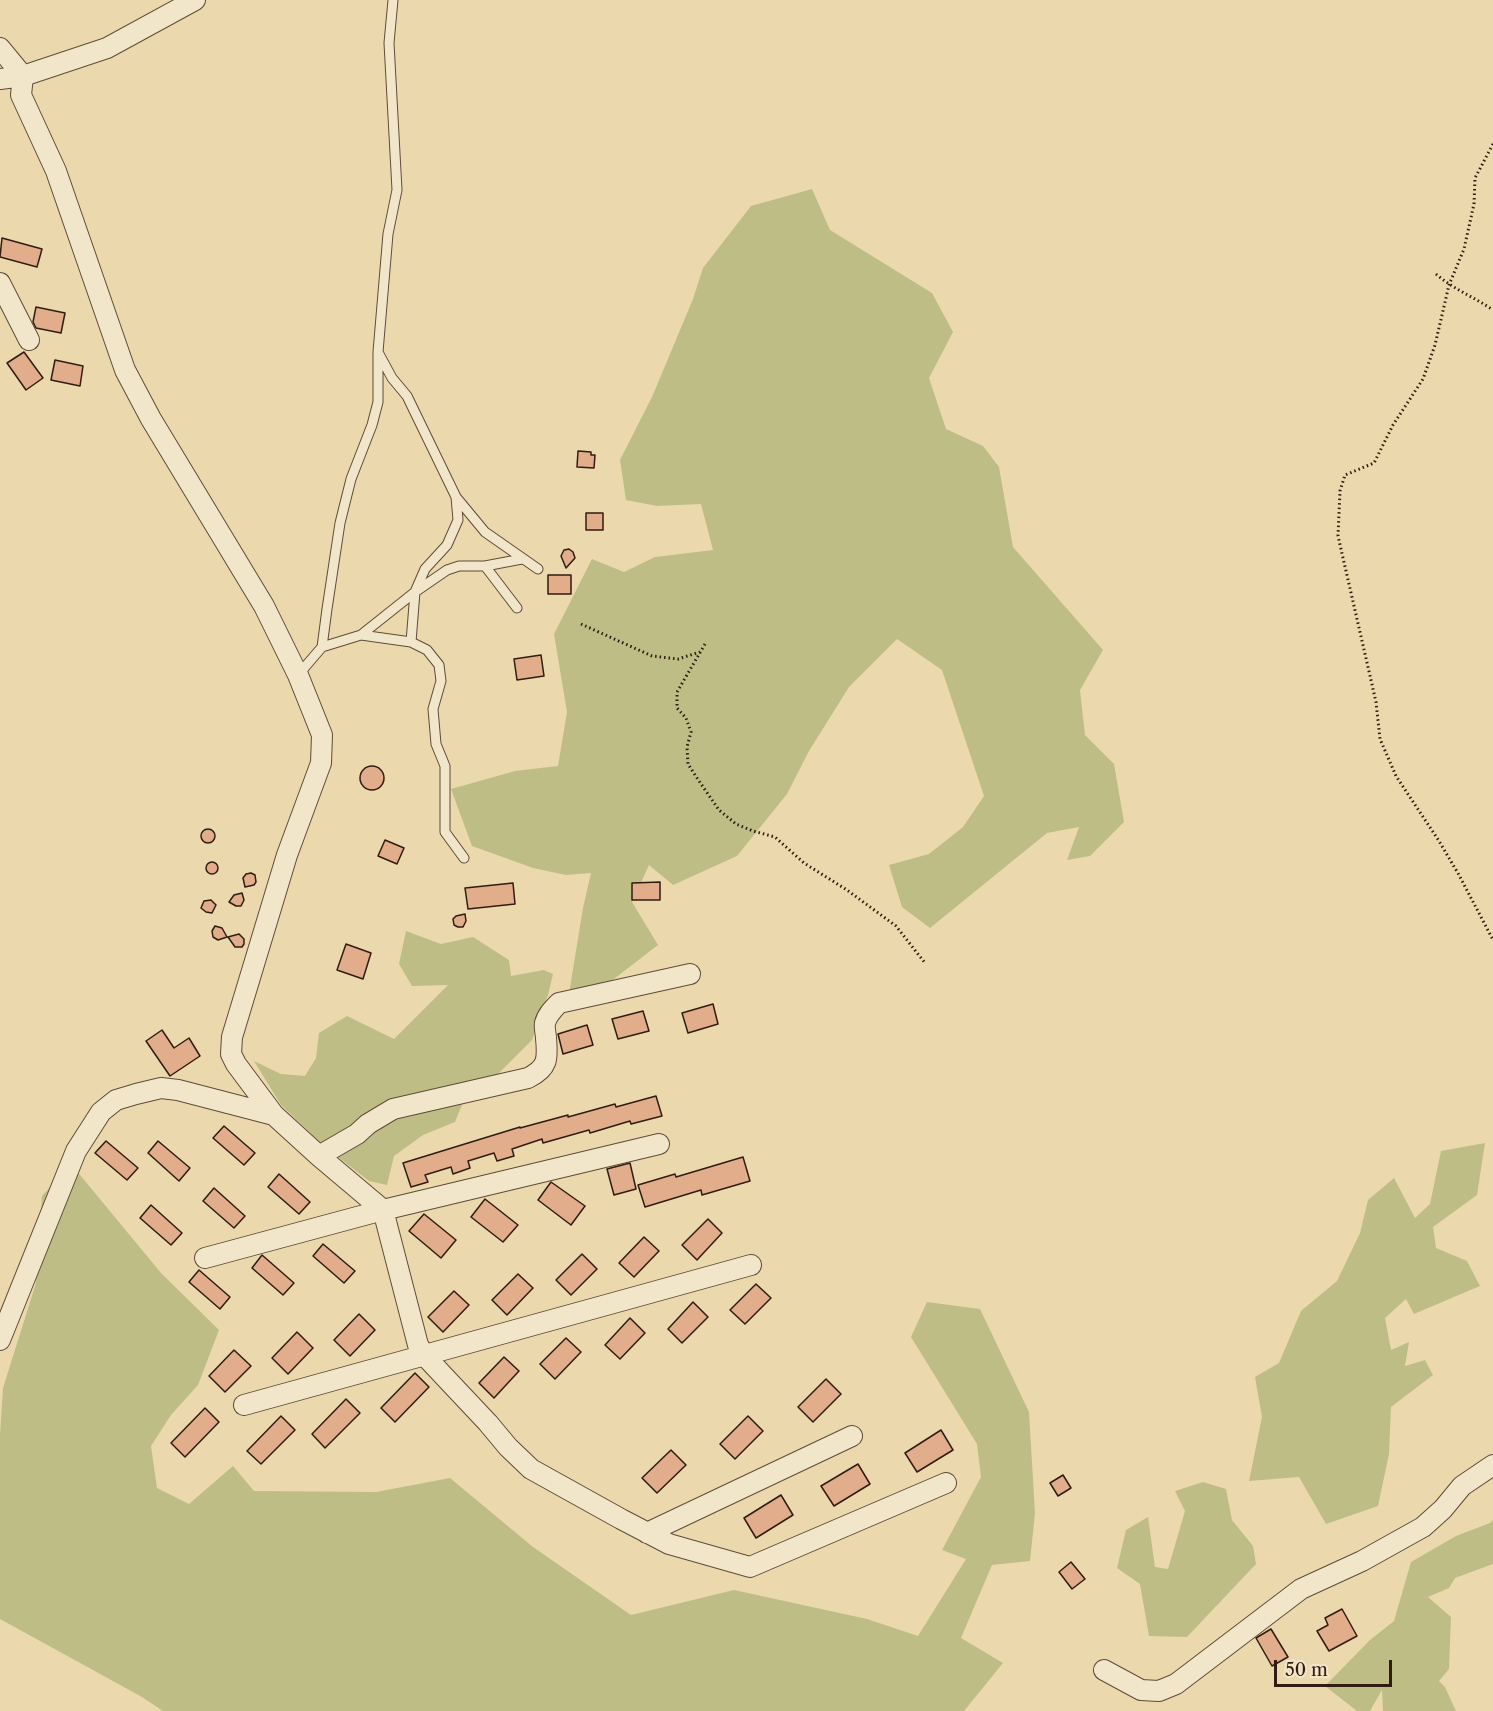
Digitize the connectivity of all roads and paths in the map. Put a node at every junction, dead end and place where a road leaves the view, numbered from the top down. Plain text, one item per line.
1 (195, 0) edge
2 (393, 0) edge
3 (0, 48) edge
4 (23, 76) junction
5 (0, 79) edge
6 (1493, 144) edge
7 (1436, 274) dead end
8 (0, 283) edge
9 (1449, 285) junction
10 (1493, 310) edge
11 (29, 340) dead end
12 (378, 352) junction
13 (456, 497) junction
14 (522, 559) junction
15 (485, 566) junction
16 (538, 569) dead end
17 (415, 592) junction
18 (517, 608) dead end
19 (581, 624) dead end
20 (361, 634) junction
21 (411, 642) junction
22 (705, 644) dead end
23 (322, 647) junction
24 (700, 652) junction
25 (298, 675) junction
26 (464, 858) dead end
27 (1493, 940) edge
28 (925, 963) dead end
29 (690, 974) dead end
30 (274, 1115) junction
31 (659, 1144) dead end
32 (319, 1156) junction
33 (383, 1210) junction
34 (205, 1258) dead end
35 (751, 1265) dead end
36 (0, 1340) edge
37 (424, 1355) junction
38 (244, 1405) dead end
39 (852, 1436) dead end
40 (1493, 1465) edge
41 (946, 1483) dead end
42 (647, 1533) junction
43 (1104, 1670) dead end

1 - 4 street
2 - 12 lane
3 - 4 street
4 - 5 street
4 - 25 street
6 - 9 path
7 - 9 path
8 - 11 street
9 - 10 path
9 - 27 path
12 - 13 lane
12 - 23 lane
13 - 14 lane
13 - 17 lane
14 - 15 lane
14 - 16 lane
15 - 17 lane
15 - 18 lane
17 - 20 lane
17 - 21 lane
19 - 24 path
20 - 21 lane
20 - 23 lane
21 - 26 lane
22 - 24 path
23 - 25 lane
24 - 28 path
25 - 30 street
29 - 32 street
30 - 32 street
30 - 36 street
31 - 33 street
32 - 33 street
33 - 34 street
33 - 37 street
35 - 37 street
37 - 38 street
37 - 42 street
39 - 42 street
40 - 43 street
41 - 42 street

